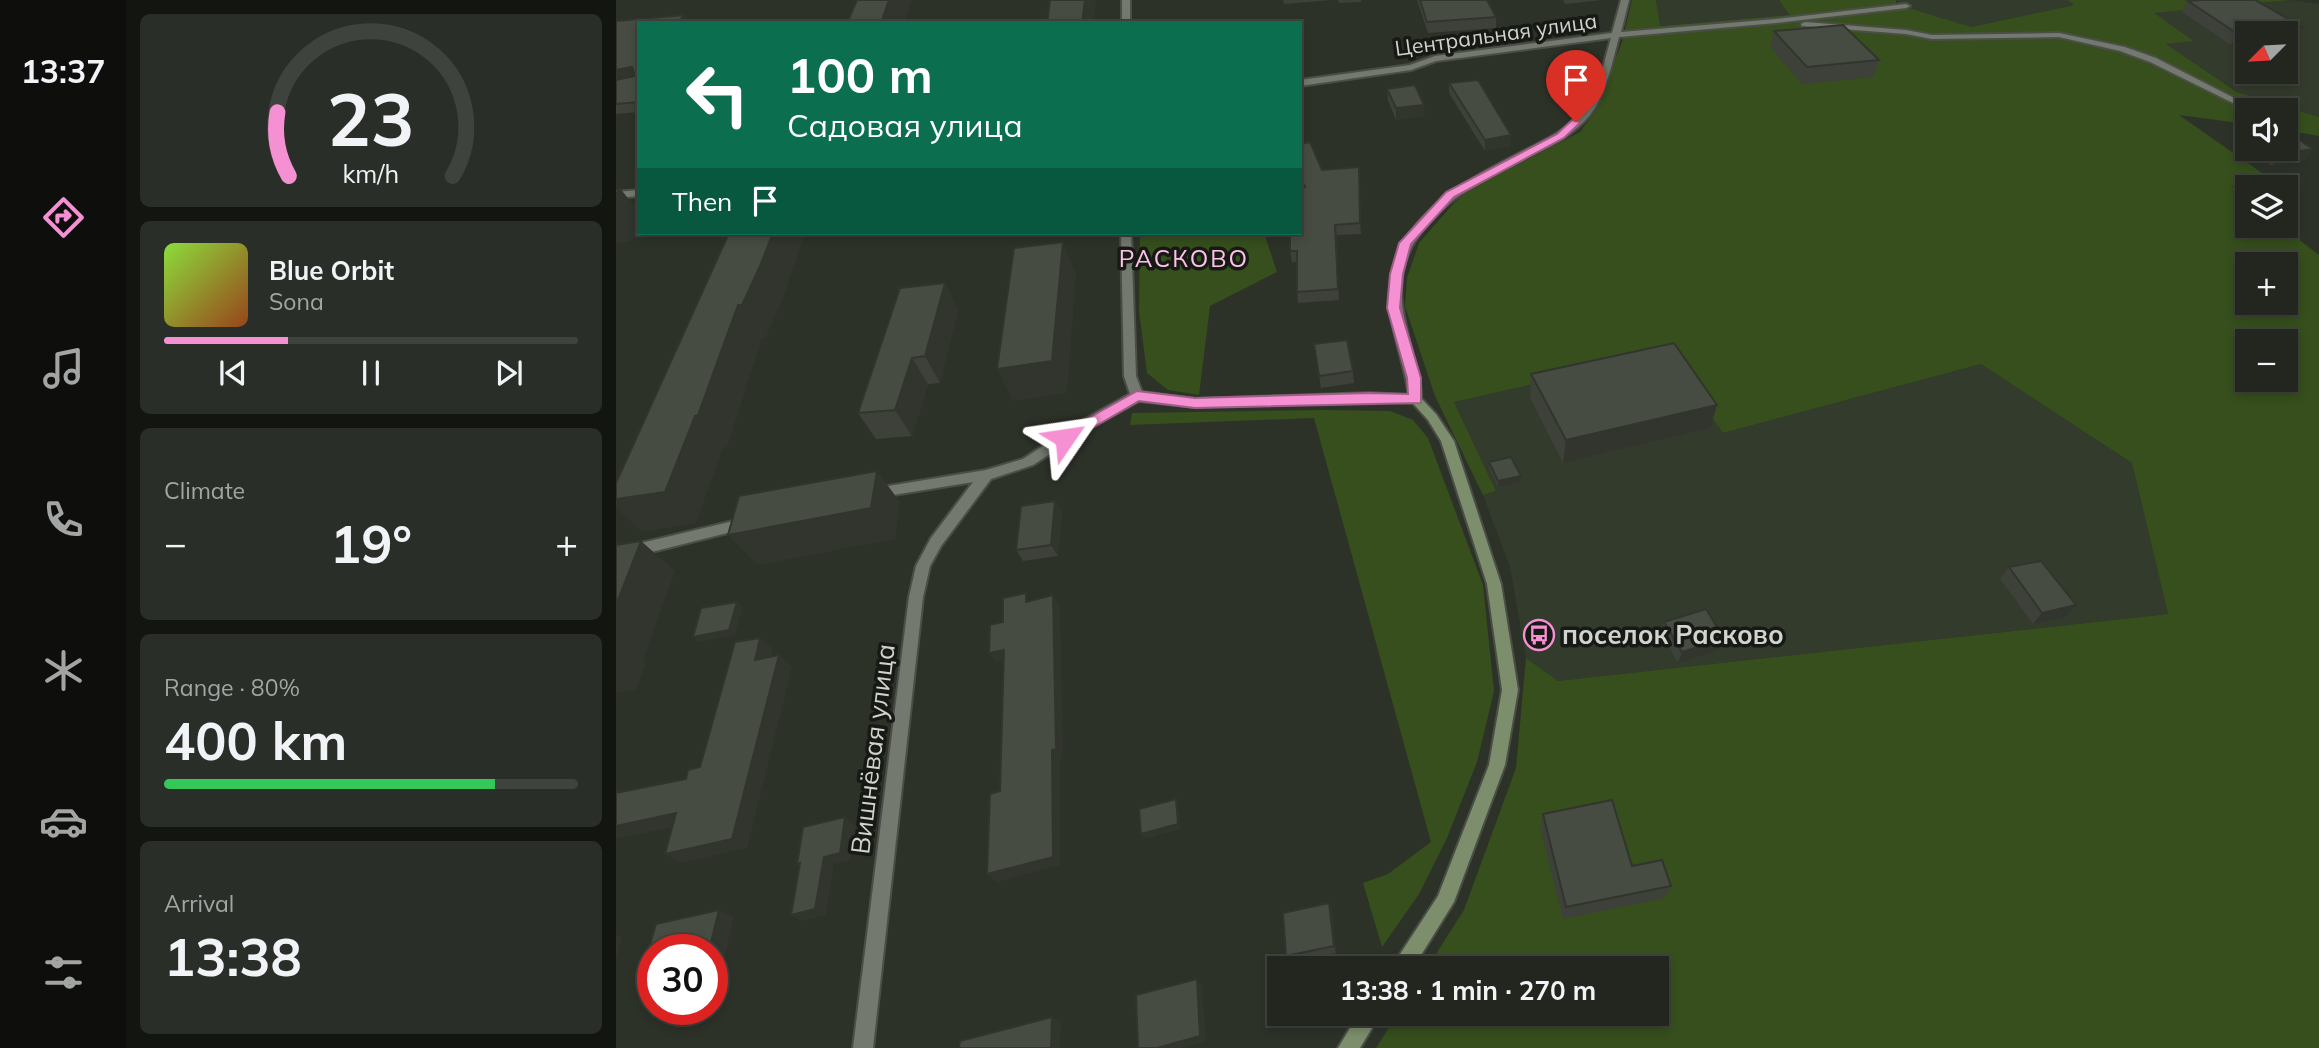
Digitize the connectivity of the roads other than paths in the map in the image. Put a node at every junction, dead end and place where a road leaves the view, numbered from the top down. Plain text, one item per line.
1 (1126, 0) edge
2 (1625, 0) edge
3 (1906, 6) dead end
4 (1126, 21) edge
5 (1776, 22) junction
6 (1615, 37) junction
7 (1302, 83) edge
8 (2235, 101) dead end
9 (637, 193) edge
10 (616, 195) edge
11 (1126, 235) edge
12 (1137, 396) junction
13 (1416, 400) junction
14 (986, 475) junction
15 (856, 496) edge
16 (766, 518) edge
17 (616, 555) edge
18 (1409, 956) edge
19 (1362, 1026) edge
20 (863, 1048) edge
21 (1348, 1048) edge

1 - 4 street
2 - 6 street
3 - 5 street, Центральная улица
5 - 6 street, Центральная улица
5 - 8 street
6 - 7 street, Центральная улица
6 - 13 street
9 - 10 street
11 - 12 street
12 - 13 street
12 - 14 street
13 - 18 street
14 - 15 street
14 - 20 street, Вишнёвая улица
16 - 17 street
19 - 21 street

